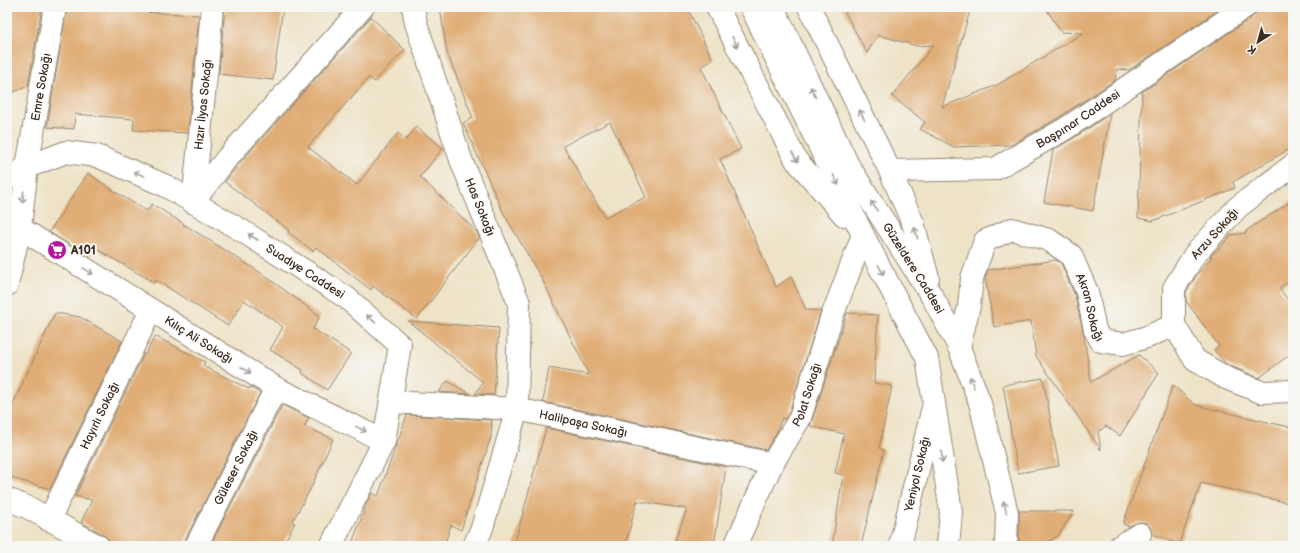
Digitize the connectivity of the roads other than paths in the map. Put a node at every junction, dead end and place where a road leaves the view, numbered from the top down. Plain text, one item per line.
1 (55, 7) edge
2 (212, 7) edge
3 (363, 7) edge
4 (413, 7) edge
5 (717, 7) edge
6 (751, 7) edge
7 (773, 7) edge
8 (809, 7) edge
9 (1245, 7) edge
10 (1293, 166) edge
11 (27, 167) junction
12 (890, 171) junction
13 (7, 179) edge
14 (193, 202) junction
15 (13, 227) edge
16 (862, 236) junction
17 (7, 285) edge
18 (933, 298) junction
19 (151, 310) junction
20 (1174, 325) junction
21 (959, 347) junction
22 (276, 388) junction
23 (1293, 390) edge
24 (391, 402) junction
25 (934, 402) junction
26 (517, 409) junction
27 (384, 441) junction
28 (772, 464) junction
29 (7, 499) edge
30 (49, 520) junction
31 (1140, 534) dead end
32 (332, 544) edge
33 (98, 546) edge
34 (196, 546) edge
35 (474, 546) edge
36 (735, 546) edge
37 (900, 546) edge
38 (948, 546) edge
39 (1006, 546) edge
40 (1120, 546) edge

1 - 11 street, Emre Sokağı
2 - 14 street, Hızır İlyas Sokağı
3 - 14 street
4 - 26 street, Has Sokağı
5 -> 16 street
6 -> 16 street
18 -> 7 street, Güzeldere Caddesi
12 -> 8 street
9 - 12 street, Başpınar Caddesi
10 - 20 street, Arzu Sokağı
11 - 13 street, Suadıye Caddesi
14 -> 11 street, Suadıye Caddesi
11 -> 15 street, Emre Sokağı
18 -> 12 street
24 -> 14 street, Suadıye Caddesi
15 - 17 street, Emre Sokağı
15 -> 19 street, Kılıç Ali Sokağı
16 -> 25 street
16 - 28 street, Polat Sokağı
18 - 21 street, Güzeldere Caddesi
19 -> 22 street, Kılıç Ali Sokağı
19 - 30 street, Hayırlı Sokağı
20 - 21 street, Akran Sokağı
20 - 23 street
39 -> 21 street, Güzeldere Caddesi
22 -> 27 street, Kılıç Ali Sokağı
22 - 34 street, Güleser Sokağı
24 - 26 street, Halilpaşa Sokağı
24 - 27 street, Suadıye Caddesi
25 - 37 street, Yeniyol Sokağı
25 -> 38 street
26 - 28 street, Halilpaşa Sokağı
26 - 35 street, Has Sokağı
27 - 32 street, Suadıye Caddesi
28 - 36 street, Polat Sokağı
29 - 30 street
30 - 33 street
31 - 40 street

